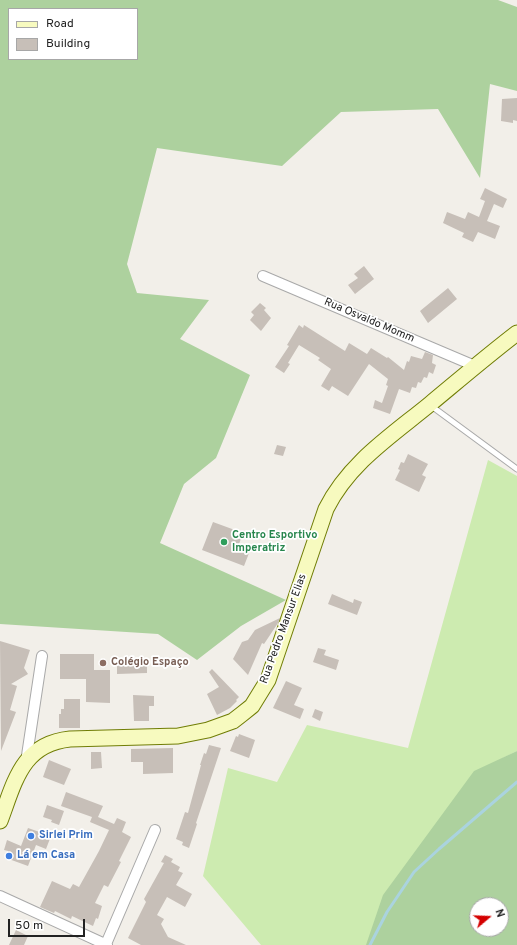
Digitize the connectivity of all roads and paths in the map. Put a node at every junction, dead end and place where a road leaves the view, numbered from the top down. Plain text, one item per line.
1 (263, 276) dead end
2 (517, 334) edge
3 (475, 366) junction
4 (429, 405) junction
5 (517, 469) edge
6 (42, 656) dead end
7 (26, 762) junction
8 (0, 820) edge
9 (155, 830) dead end
10 (0, 896) edge
11 (106, 945) edge

1 - 3 street, Rua Osvaldo Momm
2 - 3 main road, Rua Pedro Mansur Elias
3 - 4 main road, Rua Pedro Mansur Elias
4 - 5 lane
4 - 7 main road, Rua Pedro Mansur Elias
6 - 7 street
7 - 8 main road, Rua Pedro Mansur Elias
9 - 11 street
10 - 11 street

